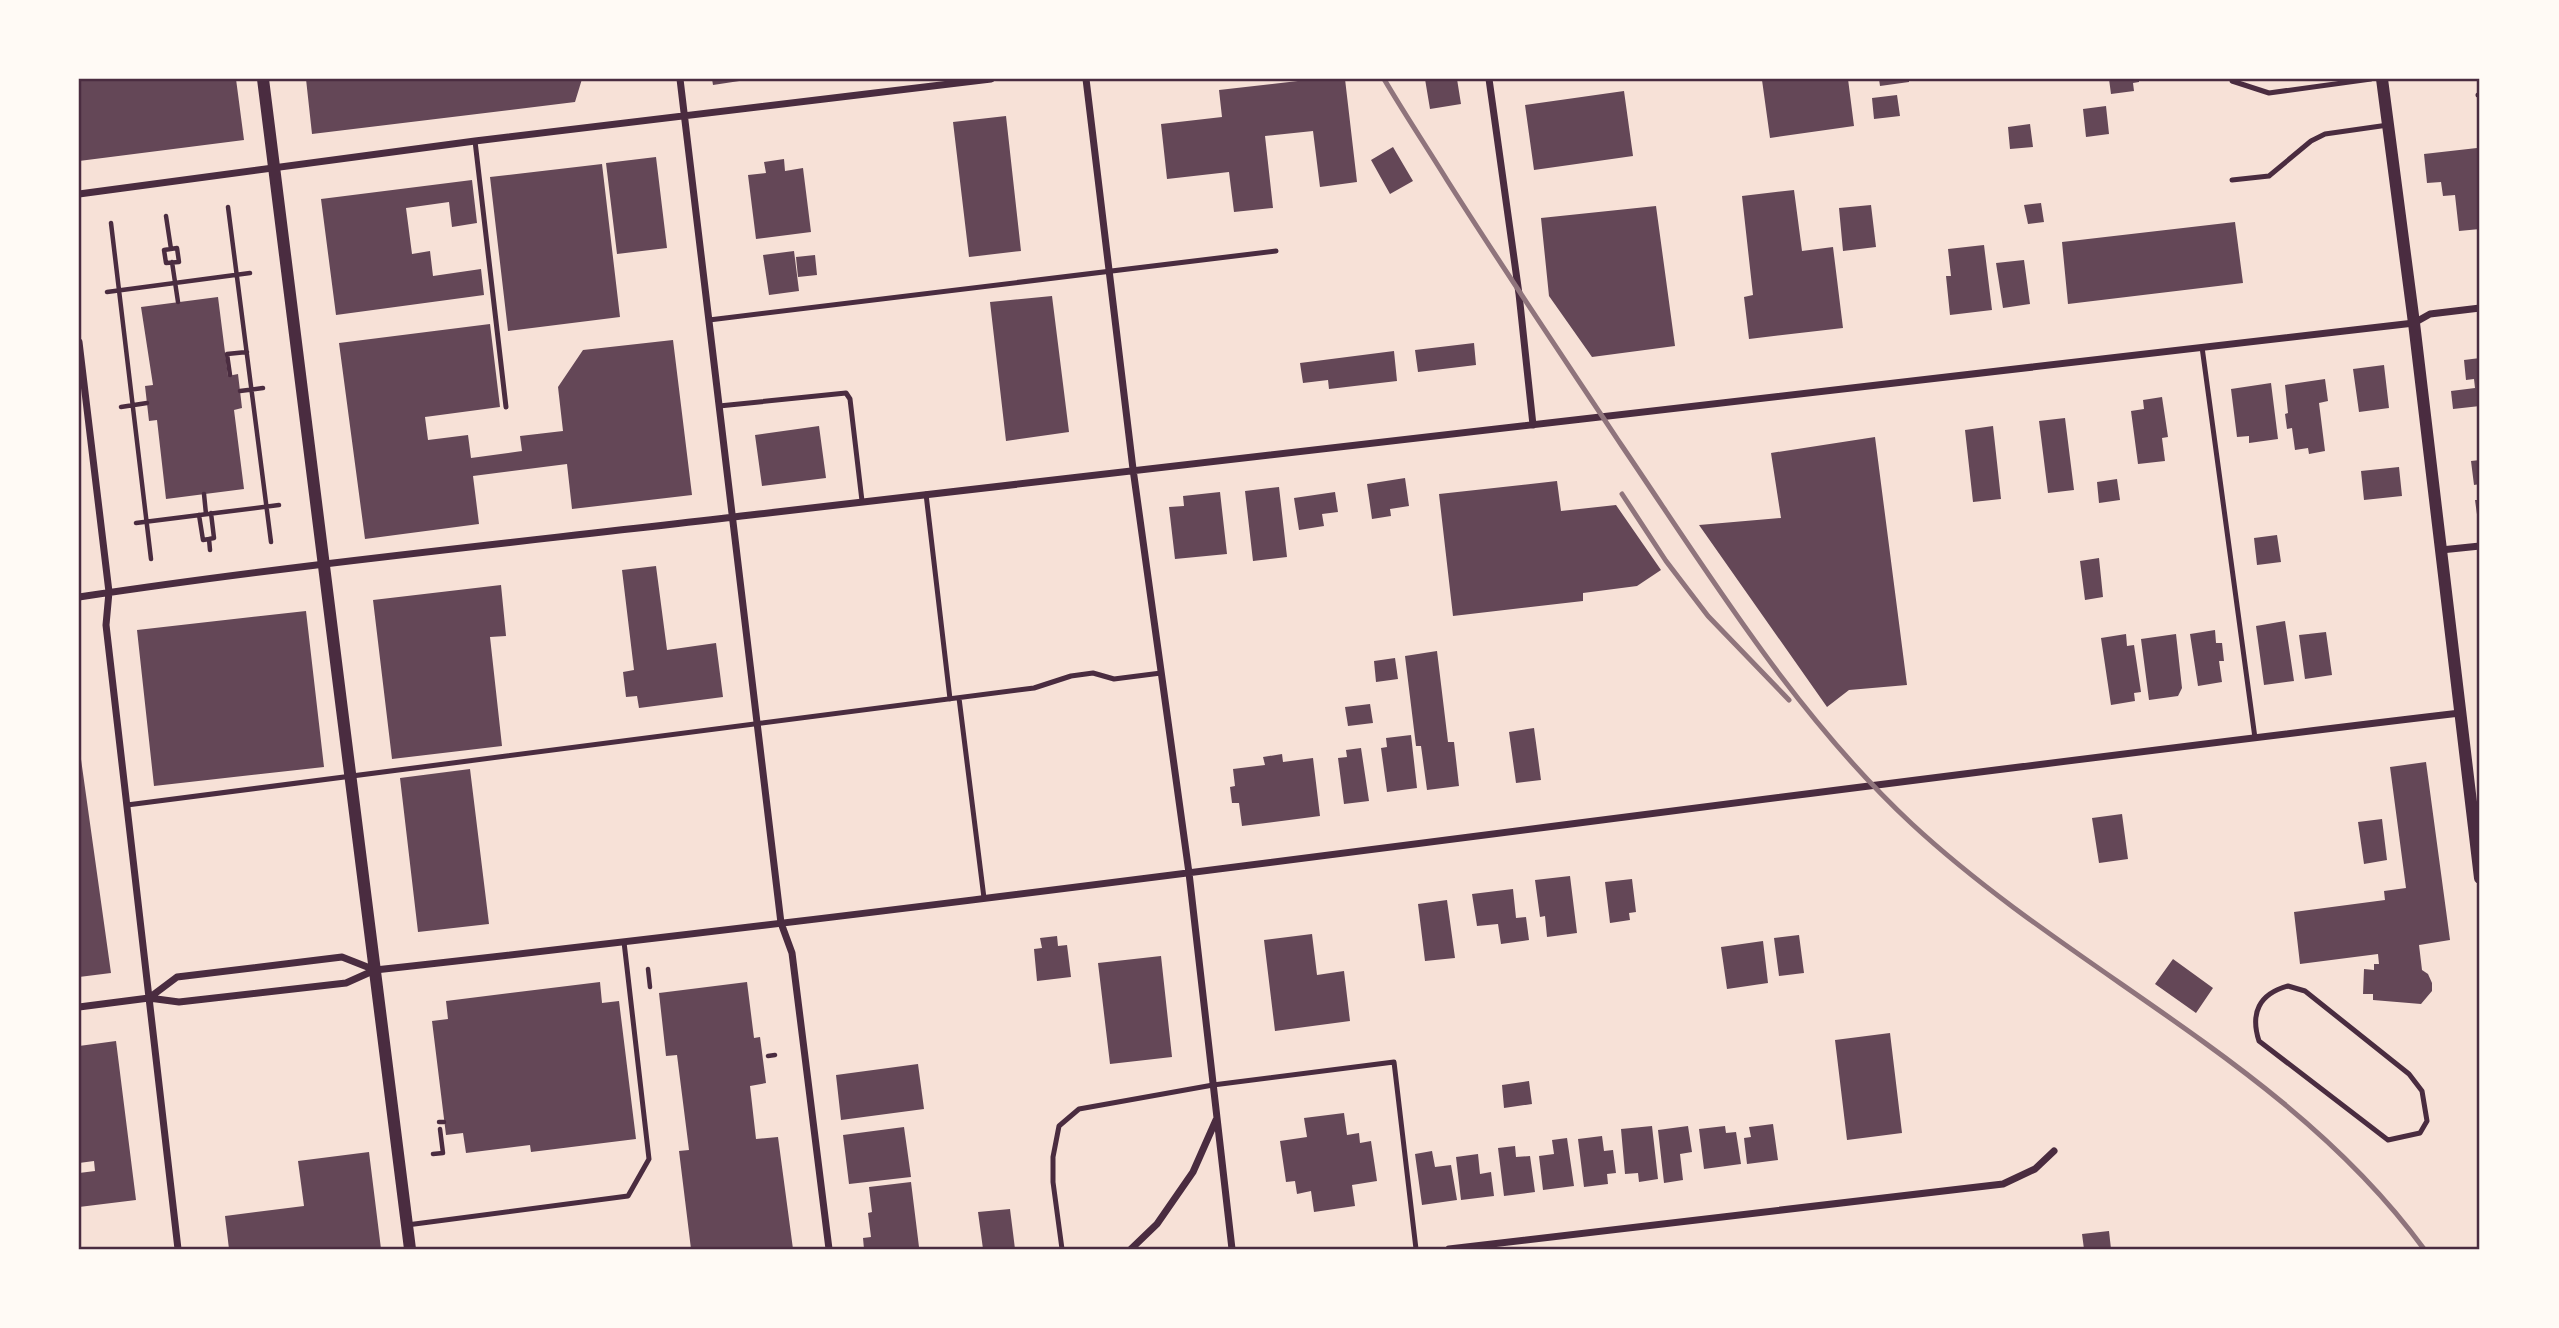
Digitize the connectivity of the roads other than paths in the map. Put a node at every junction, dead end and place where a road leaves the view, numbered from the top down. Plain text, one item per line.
1 (263, 79) edge
2 (680, 79) edge
3 (990, 79) edge
4 (1086, 79) edge
5 (1489, 79) edge
6 (2232, 79) edge
7 (2371, 79) edge
8 (2382, 79) edge
9 (684, 115) junction
10 (2388, 125) junction
11 (475, 141) junction
12 (274, 167) junction
13 (2232, 180) dead end
14 (79, 194) edge
15 (1276, 251) dead end
16 (1109, 271) junction
17 (2480, 308) edge
18 (709, 320) junction
19 (2414, 323) junction
20 (79, 342) edge
21 (2202, 347) junction
22 (719, 406) junction
23 (506, 407) dead end
24 (1533, 425) junction
25 (1133, 469) junction
26 (926, 494) junction
27 (862, 501) junction
28 (732, 517) junction
29 (2480, 546) edge
30 (2441, 550) junction
31 (323, 565) junction
32 (109, 592) junction
33 (79, 597) edge
34 (1161, 673) junction
35 (960, 698) junction
36 (950, 699) junction
37 (2460, 713) junction
38 (757, 723) junction
39 (2255, 738) junction
40 (352, 776) junction
41 (127, 805) junction
42 (1189, 873) junction
43 (2480, 878) edge
44 (984, 898) junction
45 (781, 923) junction
46 (624, 942) junction
47 (375, 970) junction
48 (149, 998) junction
49 (79, 1007) edge
50 (1213, 1085) junction
51 (1216, 1120) junction
52 (2388, 1140) joint
53 (2054, 1151) dead end
54 (407, 1225) junction
55 (178, 1249) edge
56 (410, 1249) edge
57 (829, 1249) edge
58 (1062, 1249) edge
59 (1131, 1249) edge
60 (1232, 1249) edge
61 (1416, 1249) edge
62 (1449, 1249) edge

1 - 12 street
2 - 9 street
3 - 9 street
4 - 16 street
5 - 24 street
6 - 7 lane
8 - 10 street
9 - 11 street
9 - 18 street
10 - 13 lane
10 - 19 street
11 - 12 street
11 - 23 lane
12 - 14 street
12 - 31 street
15 - 16 lane
16 - 18 lane
16 - 25 street
17 - 19 street
18 - 22 street
19 - 21 street
19 - 30 street
20 - 32 street
21 - 24 street
21 - 39 lane
22 - 27 lane
22 - 28 street
24 - 25 street
25 - 26 street
25 - 34 street
26 - 27 street
26 - 36 lane
27 - 28 street
28 - 31 street
28 - 38 street
29 - 30 street
30 - 37 street
31 - 32 street
31 - 40 street
32 - 33 street
32 - 41 street
34 - 35 lane
34 - 42 street
35 - 36 lane
35 - 44 lane
36 - 38 lane
37 - 39 street
37 - 43 street
38 - 40 lane
38 - 45 street
39 - 42 street
40 - 41 lane
40 - 47 street
41 - 48 street
42 - 44 street
42 - 50 street
44 - 45 street
45 - 46 street
45 - 57 street
46 - 47 street
46 - 54 lane
47 - 48 street
47 - 48 street
47 - 54 street
48 - 49 street
48 - 55 street
50 - 51 street
50 - 58 lane
50 - 61 lane
51 - 59 street
51 - 60 street
52 - 52 lane
53 - 62 street
54 - 56 street

